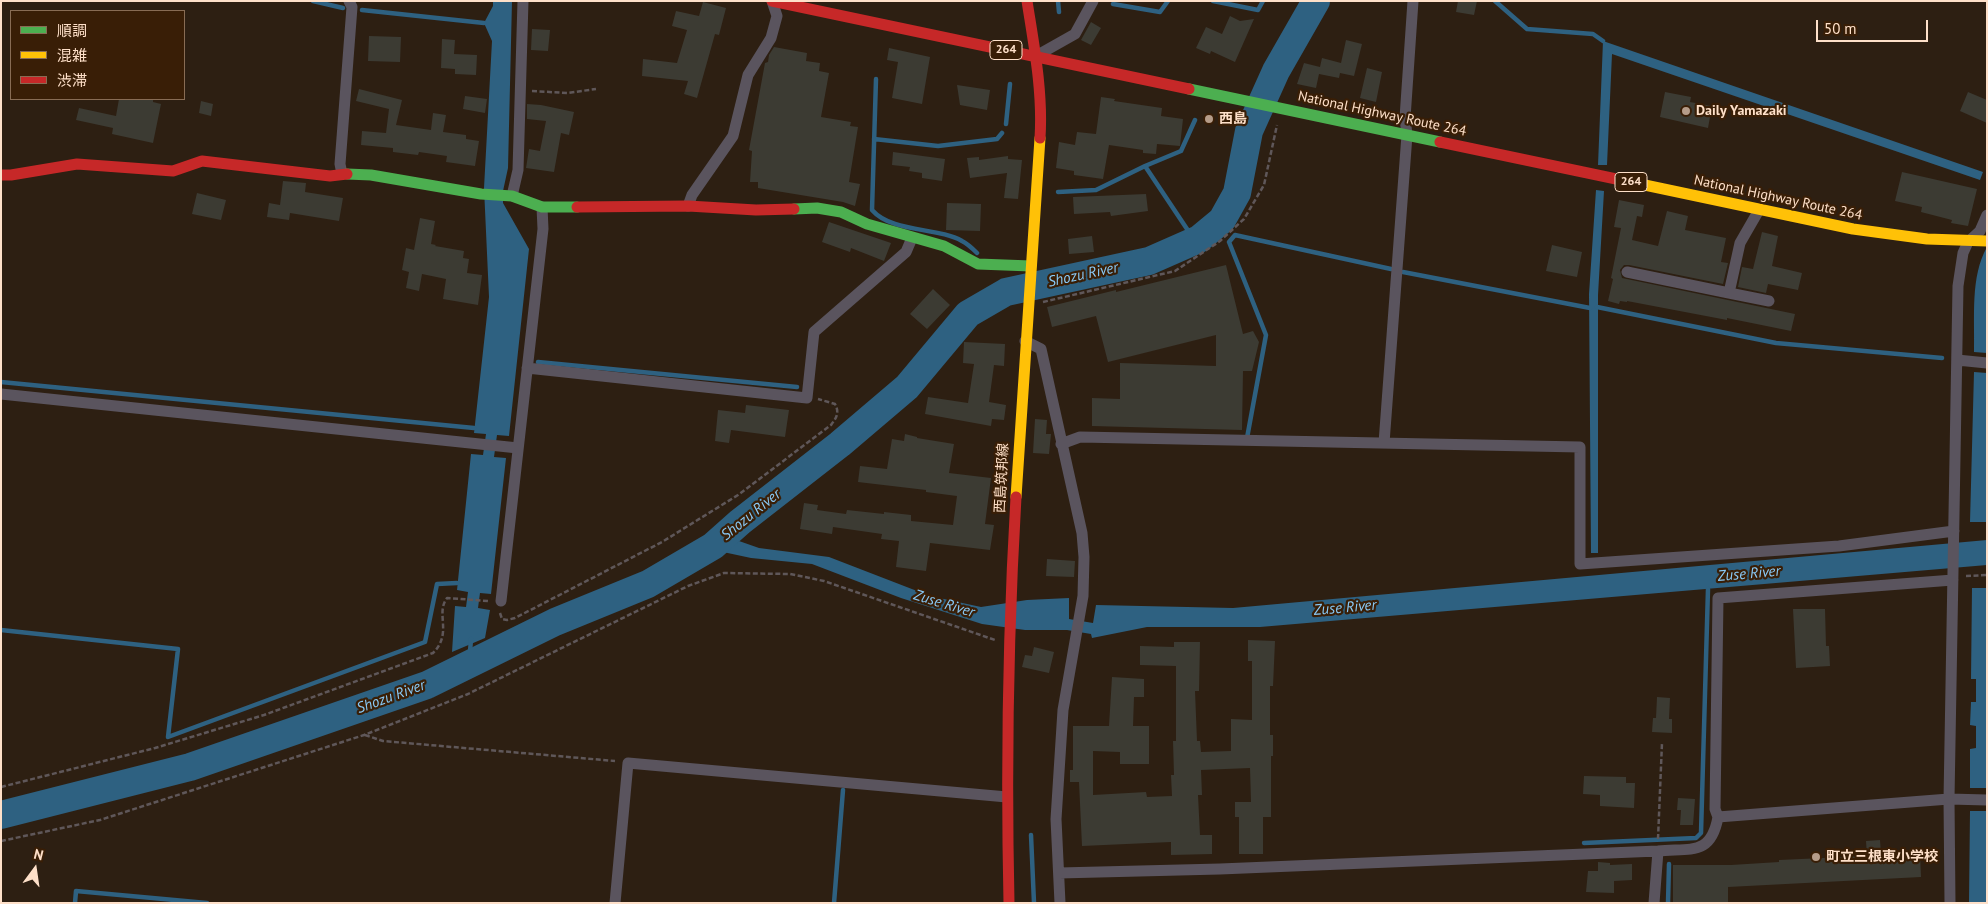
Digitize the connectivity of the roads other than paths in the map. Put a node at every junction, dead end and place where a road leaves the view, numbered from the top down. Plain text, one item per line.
1 (349, 1) edge
2 (523, 1) edge
3 (772, 1) edge
4 (1027, 1) edge
5 (1093, 1) edge
6 (1413, 1) edge
7 (1036, 56) junction
8 (1408, 135) junction
9 (342, 174) junction
10 (1, 175) edge
11 (509, 196) junction
12 (688, 206) junction
13 (542, 207) junction
14 (1759, 210) junction
15 (1987, 215) edge
16 (912, 238) junction
17 (1986, 241) edge
18 (1968, 242) junction
19 (1031, 266) junction
20 (1628, 272) dead end
21 (1729, 293) junction
22 (1770, 301) dead end
23 (1025, 341) junction
24 (1957, 360) junction
25 (1987, 363) edge
26 (527, 368) junction
27 (1, 394) edge
28 (1061, 444) junction
29 (1384, 444) junction
30 (518, 448) junction
31 (1954, 530) junction
32 (1953, 580) junction
33 (501, 601) road end
34 (1007, 797) junction
35 (1949, 799) junction
36 (1987, 800) edge
37 (1718, 817) junction
38 (1658, 851) junction
39 (1059, 873) junction
40 (616, 903) edge
41 (1009, 903) edge
42 (1060, 903) edge
43 (1654, 903) edge
44 (1950, 903) edge

1 - 9 street
2 - 11 street
3 - 7 main road, National Highway Route 264 / 264
3 - 12 street
4 - 7 main road, 西島筑邦線
5 - 7 street
6 - 8 street
7 - 8 main road, National Highway Route 264 / 264
7 - 19 main road, 西島筑邦線
8 - 14 main road, National Highway Route 264 / 264
8 - 29 street
9 - 10 main road
9 - 11 main road
11 - 13 main road
12 - 13 main road
12 - 16 main road
13 - 26 street
14 - 18 main road, National Highway Route 264 / 264
14 - 21 street
15 - 18 street
16 - 19 main road
16 - 26 street
17 - 18 main road, National Highway Route 264 / 264
18 - 24 street
19 - 23 main road, 西島筑邦線
20 - 21 street
21 - 22 street
23 - 28 street
23 - 34 main road, 西島筑邦線
24 - 25 street
24 - 31 street
26 - 30 street
27 - 30 street
28 - 29 street
28 - 39 street
29 - 31 street
30 - 33 street
31 - 32 street
32 - 35 street
32 - 37 street
34 - 40 street
34 - 41 main road, 西島筑邦線
35 - 36 street
35 - 37 street
35 - 44 street
37 - 38 street
38 - 39 street
38 - 43 street
39 - 42 street

